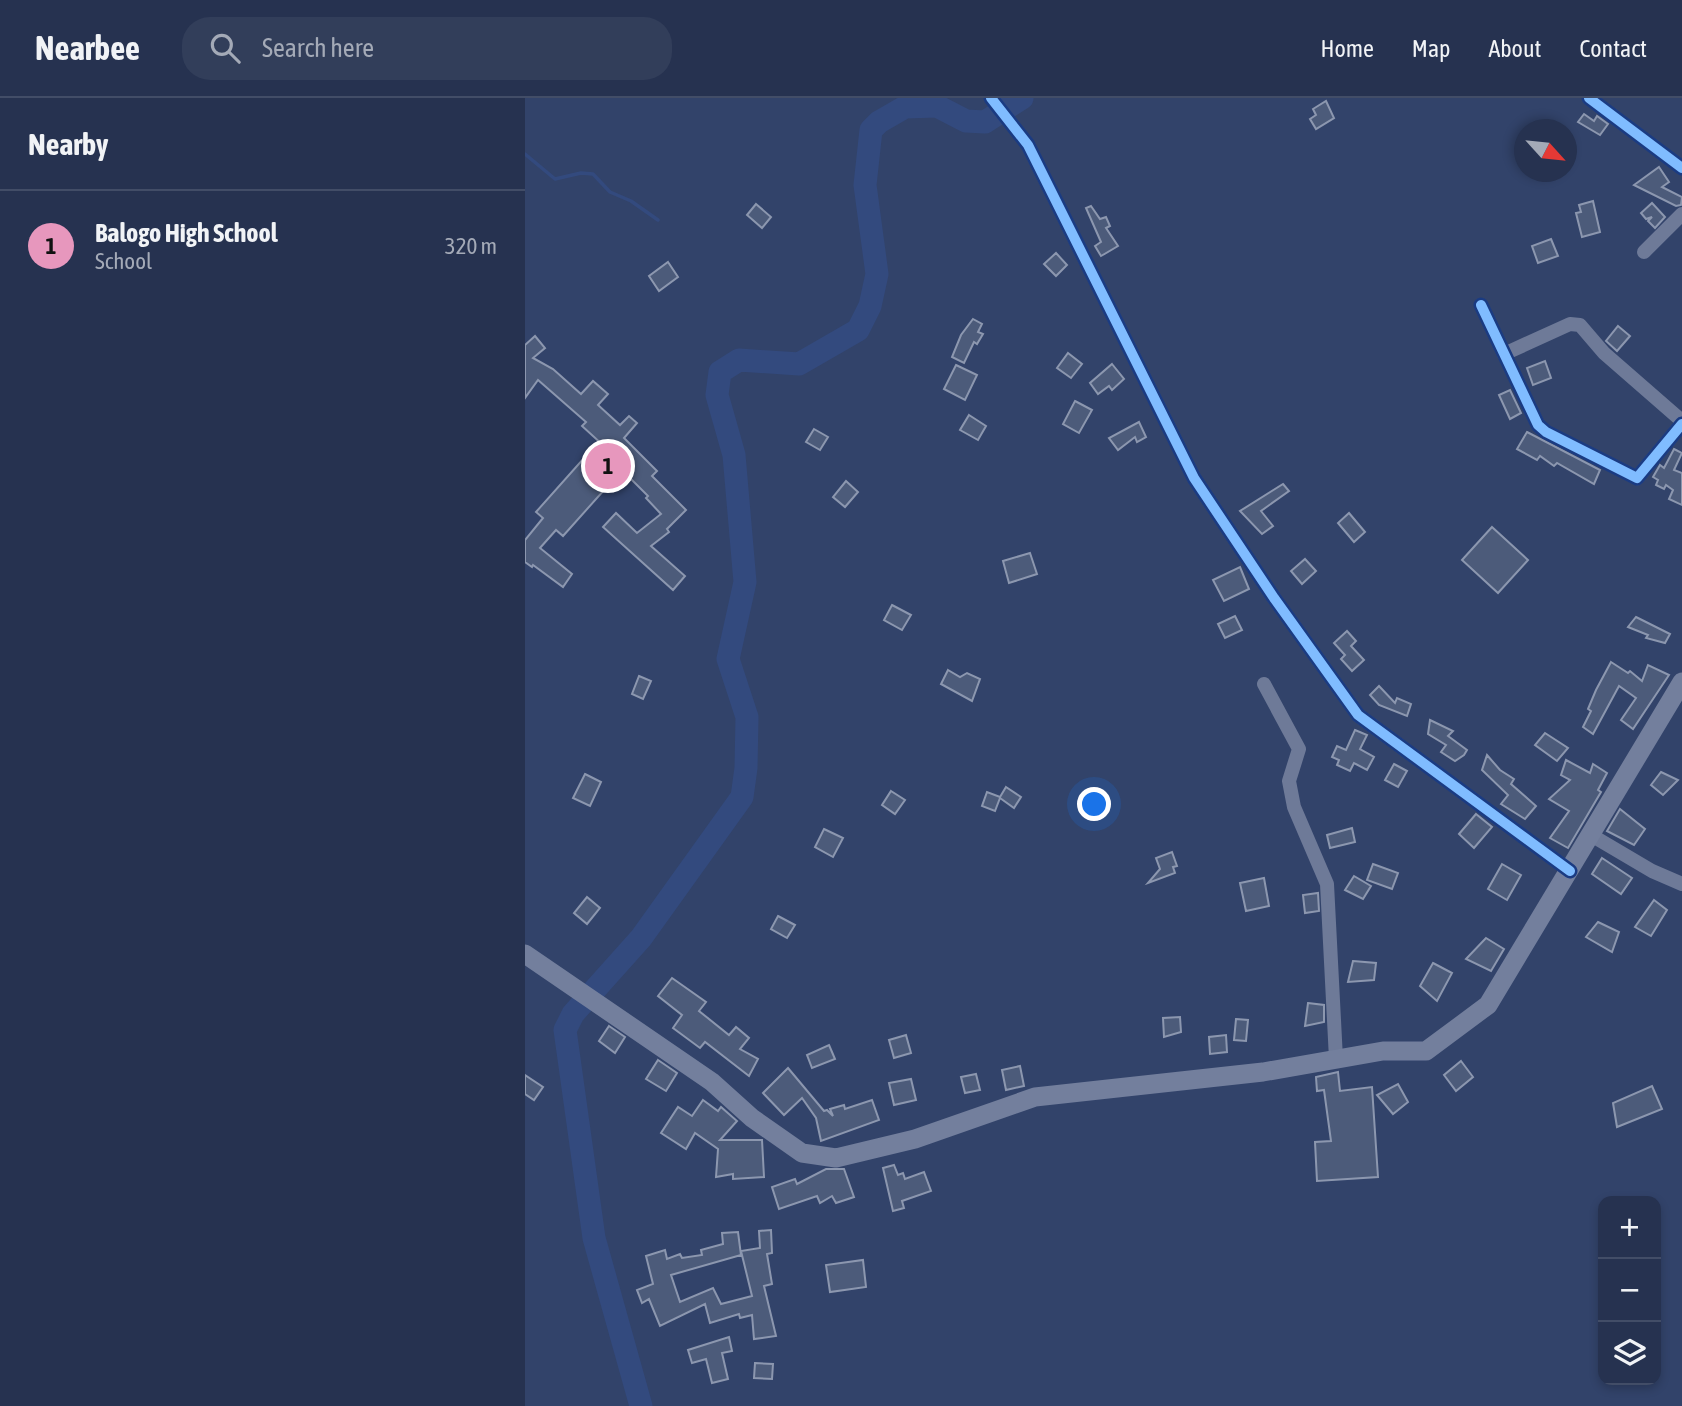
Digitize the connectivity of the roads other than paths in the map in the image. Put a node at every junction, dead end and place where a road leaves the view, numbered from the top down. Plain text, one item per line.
1 (991, 98) edge
2 (1589, 98) edge
3 (1682, 168) edge
4 (1682, 214) edge
5 (1644, 252) dead end
6 (1481, 305) dead end
7 (1504, 354) junction
8 (1682, 422) edge
9 (1682, 682) edge
10 (1264, 684) dead end
11 (1591, 835) junction
12 (1570, 871) junction
13 (1682, 884) edge
14 (525, 954) edge
15 (1336, 1059) junction

1 - 12 street
2 - 3 street
4 - 5 street
6 - 7 street
7 - 8 street
7 - 8 street
9 - 11 main road
10 - 15 street
11 - 12 main road
11 - 13 street
12 - 15 main road
14 - 15 main road

